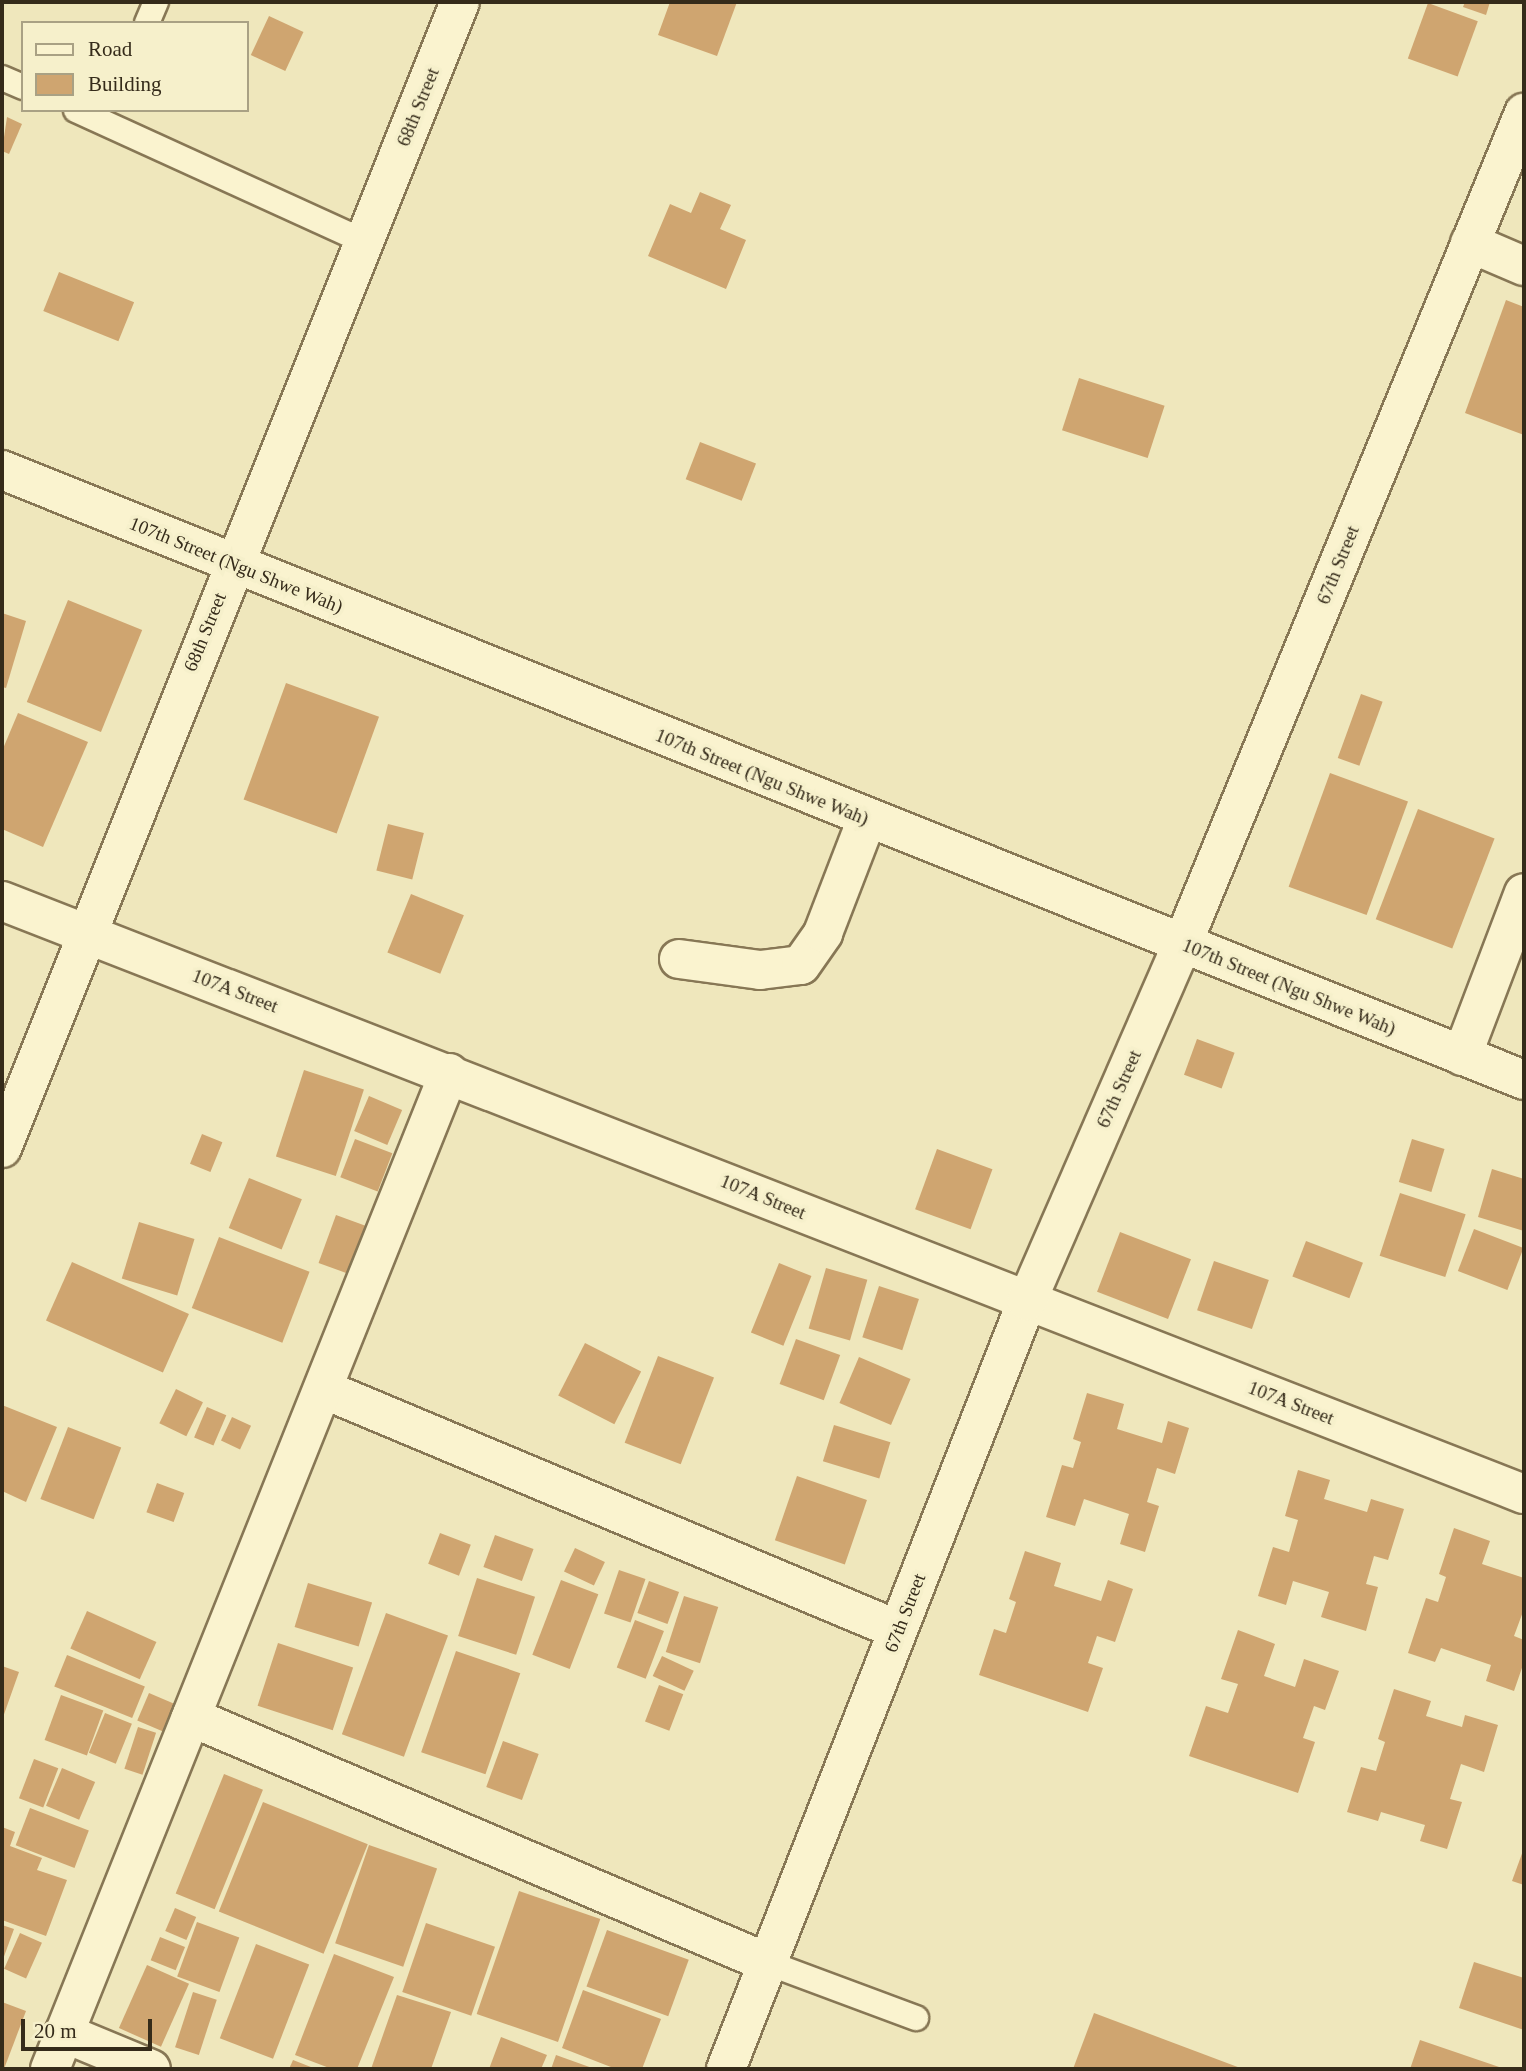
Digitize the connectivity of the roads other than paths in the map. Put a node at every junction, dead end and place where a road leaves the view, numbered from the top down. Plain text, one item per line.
1 (156, 2) edge
2 (460, 2) edge
3 (148, 21) edge
4 (2, 78) edge
5 (21, 86) edge
6 (86, 112) edge
7 (1524, 113) edge
8 (105, 116) edge
9 (363, 241) junction
10 (1470, 243) junction
11 (1524, 265) edge
12 (2, 470) edge
13 (232, 563) junction
14 (867, 819) junction
15 (1524, 893) edge
16 (2, 901) edge
17 (86, 934) junction
18 (1182, 945) junction
19 (679, 959) dead end
20 (1462, 1056) junction
21 (449, 1073) junction
22 (1524, 1080) edge
23 (2, 1148) edge
24 (1027, 1301) junction
25 (323, 1389) junction
26 (1524, 1494) edge
27 (898, 1630) junction
28 (191, 1717) junction
29 (768, 1963) junction
30 (916, 2018) dead end
31 (64, 2034) junction
32 (50, 2069) edge
33 (151, 2069) edge
34 (726, 2069) edge

1 - 3 lane
2 - 9 street, 68th Street
4 - 5 lane
6 - 8 lane
7 - 10 street, 67th Street
8 - 9 lane
9 - 13 street, 68th Street
10 - 11 street
10 - 18 street, 67th Street
12 - 13 street, 107th Street (Ngu Shwe Wah)
13 - 14 street, 107th Street (Ngu Shwe Wah)
13 - 17 street, 68th Street
14 - 18 street, 107th Street (Ngu Shwe Wah)
14 - 19 street
15 - 20 street
16 - 17 street, 107A Street
17 - 21 street, 107A Street
17 - 23 street, 68th Street
18 - 20 street, 107th Street (Ngu Shwe Wah)
18 - 24 street, 67th Street
20 - 22 street, 107th Street (Ngu Shwe Wah)
21 - 24 street, 107A Street
21 - 25 street
24 - 26 street, 107A Street
24 - 27 street, 67th Street
25 - 27 street
25 - 28 street
27 - 29 street, 67th Street
28 - 29 street
28 - 31 street
29 - 30 lane
29 - 34 street, 67th Street
31 - 32 street
31 - 33 street

